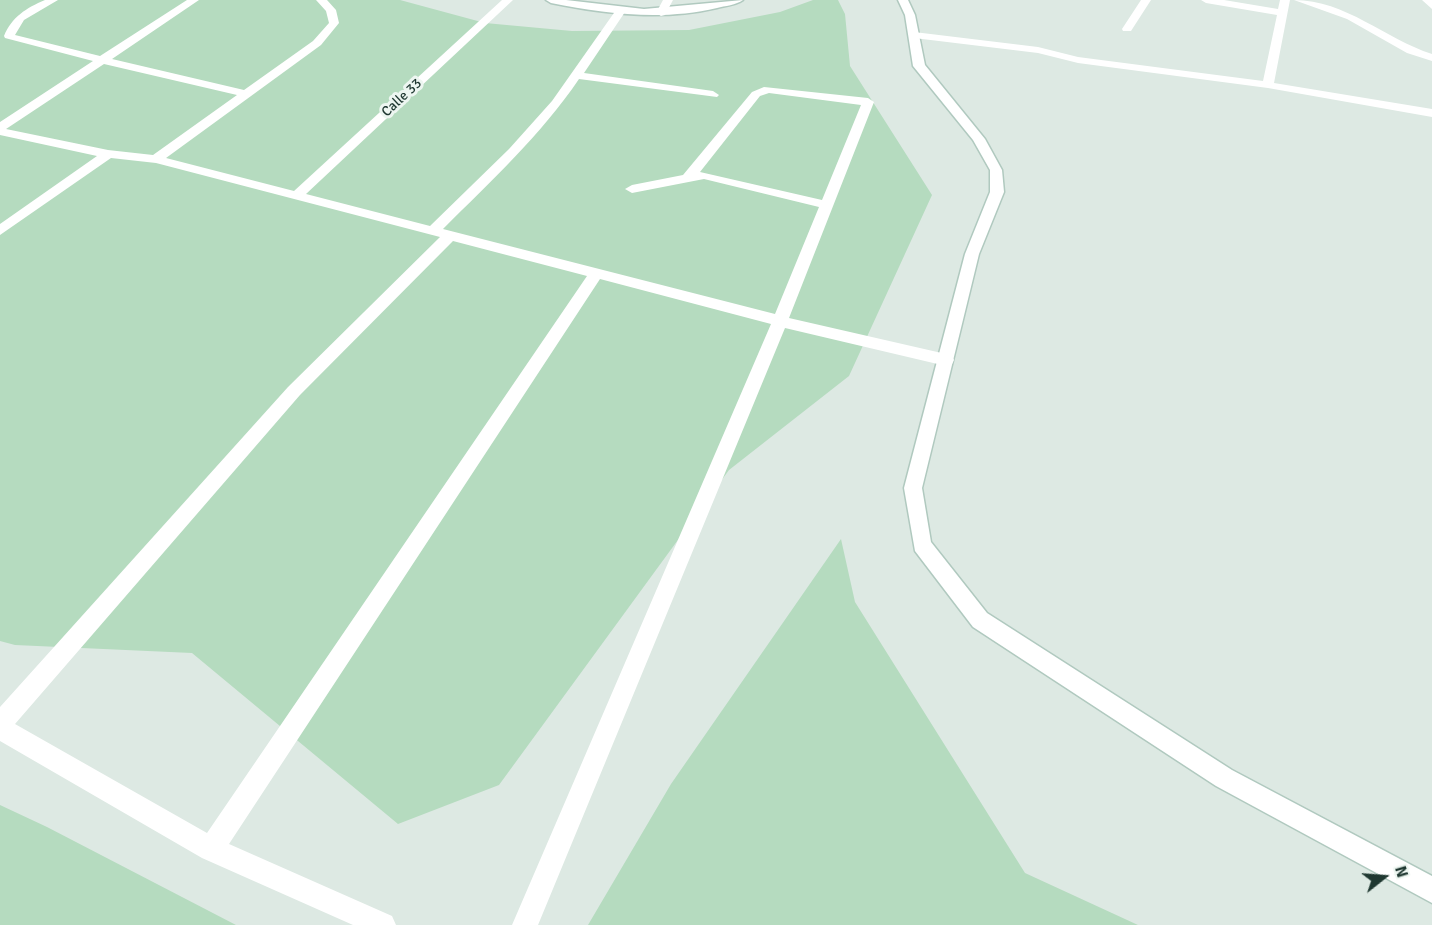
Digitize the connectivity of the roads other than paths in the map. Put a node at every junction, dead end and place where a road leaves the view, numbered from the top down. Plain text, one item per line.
1 (52, 0) edge
2 (194, 0) edge
3 (321, 0) edge
4 (508, 0) edge
5 (551, 0) edge
6 (668, 0) edge
7 (738, 0) edge
8 (1146, 0) edge
9 (1206, 0) edge
10 (1285, 0) edge
11 (1299, 0) edge
12 (1427, 0) edge
13 (1432, 6) edge
14 (907, 8) edge
15 (620, 12) junction
16 (661, 13) junction
17 (1281, 14) junction
18 (1127, 29) dead end
19 (914, 35) junction
20 (1432, 58) edge
21 (101, 60) junction
22 (577, 75) junction
23 (1268, 85) junction
24 (245, 94) junction
25 (713, 94) dead end
26 (1432, 113) edge
27 (0, 129) edge
28 (108, 154) junction
29 (156, 159) junction
30 (688, 178) junction
31 (632, 189) dead end
32 (296, 196) junction
33 (826, 204) junction
34 (0, 231) edge
35 (442, 232) junction
36 (597, 273) junction
37 (780, 321) junction
38 (946, 360) junction
39 (0, 726) edge
40 (211, 849) junction
41 (1432, 890) edge
42 (383, 925) edge
43 (525, 925) edge

1 - 21 street
2 - 21 street
3 - 24 street
4 - 32 street, Calle 33
5 - 15 street
6 - 16 street
7 - 16 street
8 - 18 street
9 - 17 street
10 - 17 street
11 - 20 street
12 - 13 street
14 - 19 street
15 - 16 street
15 - 22 street
17 - 23 street
19 - 23 street
19 - 38 street
21 - 24 street
21 - 27 street
22 - 25 street
22 - 35 street
23 - 26 street
24 - 29 street
27 - 28 street
28 - 29 street
28 - 34 street
29 - 32 street
30 - 31 street
30 - 33 street
30 - 33 street
32 - 35 street
33 - 37 street
35 - 36 street
35 - 39 street
36 - 37 street
36 - 40 street
37 - 38 street
37 - 43 street
38 - 41 street
39 - 40 street
40 - 42 street

